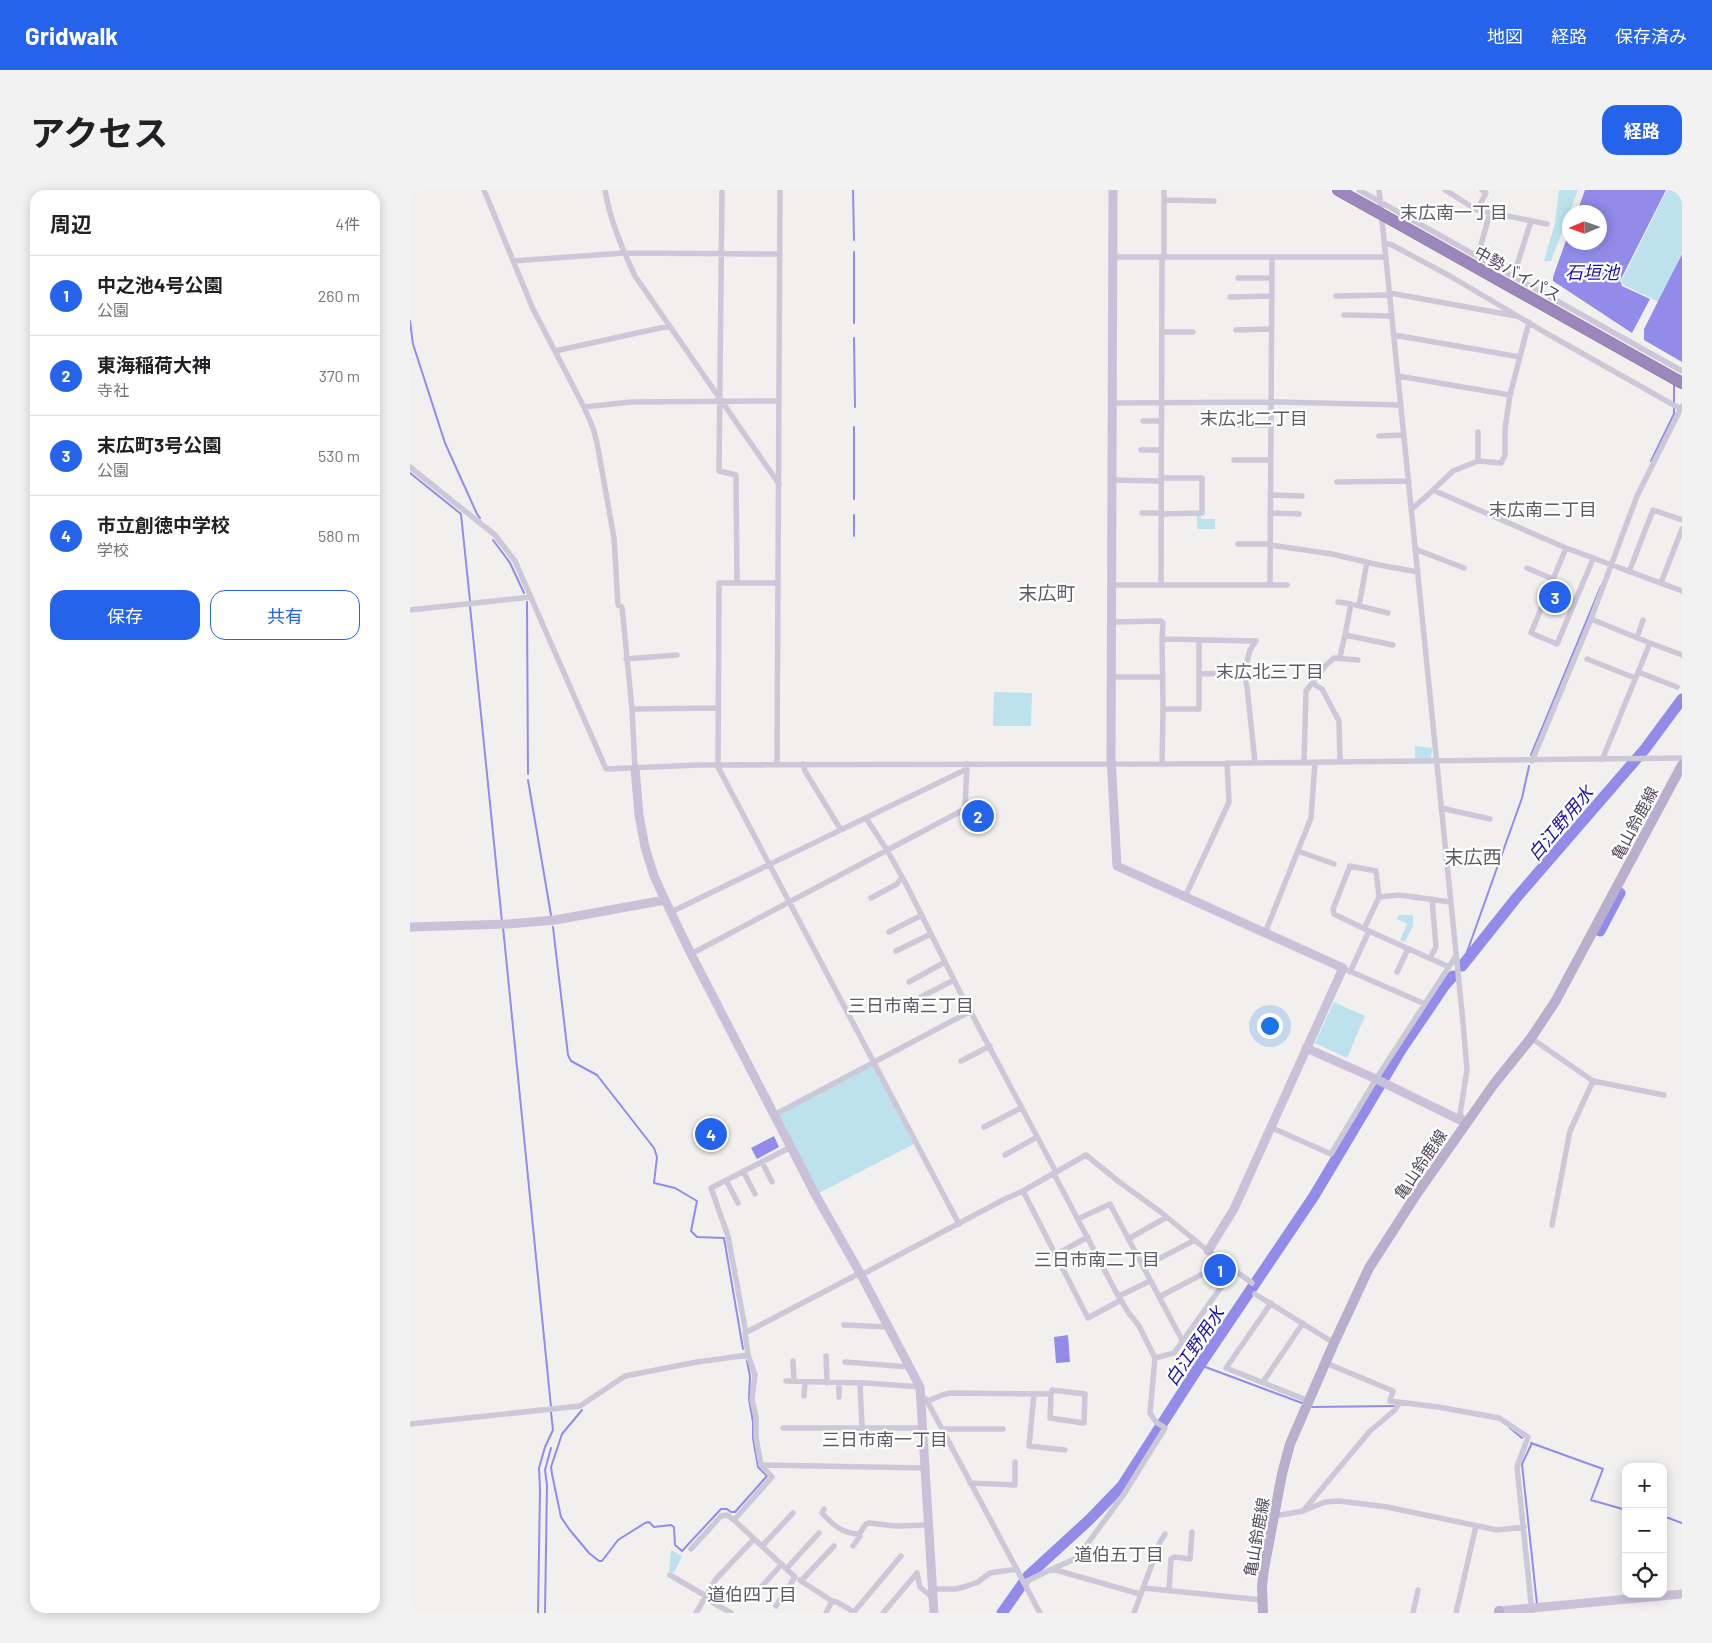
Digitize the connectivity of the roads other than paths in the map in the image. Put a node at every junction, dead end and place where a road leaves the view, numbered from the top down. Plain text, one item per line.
1 (484, 190) edge
2 (605, 190) edge
3 (722, 190) edge
4 (780, 190) edge
5 (1113, 190) edge
6 (1164, 190) edge
7 (1338, 190) edge
8 (1359, 190) edge
9 (1379, 190) edge
10 (1445, 190) edge
11 (1482, 190) edge
12 (1164, 200) junction
13 (1214, 201) dead end
14 (1376, 205) junction
15 (1477, 210) junction
16 (1490, 213) junction
17 (1530, 221) junction
18 (1547, 224) dead end
19 (1384, 244) junction
20 (624, 253) junction
21 (721, 254) junction
22 (779, 254) junction
23 (1475, 255) junction
24 (1386, 256) junction
25 (1113, 257) junction
26 (1163, 257) junction
27 (1272, 257) junction
28 (513, 261) junction
29 (1512, 274) junction
30 (1238, 278) dead end
31 (1272, 278) junction
32 (1390, 294) junction
33 (1272, 296) junction
34 (1336, 296) dead end
35 (1230, 297) dead end
36 (1344, 315) dead end
37 (1392, 316) junction
38 (1520, 317) junction
39 (1529, 322) junction
40 (669, 326) junction
41 (1271, 329) junction
42 (1236, 330) dead end
43 (1162, 332) junction
44 (1193, 332) dead end
45 (1394, 335) junction
46 (555, 351) junction
47 (1520, 357) junction
48 (1682, 371) edge
49 (1398, 376) junction
50 (1682, 383) edge
51 (1510, 396) junction
52 (720, 401) junction
53 (779, 401) junction
54 (1161, 402) junction
55 (1112, 403) junction
56 (1272, 404) junction
57 (1401, 405) junction
58 (584, 408) junction
59 (1681, 408) edge
60 (1143, 421) dead end
61 (1161, 421) junction
62 (1235, 425) dead end
63 (1271, 425) junction
64 (1478, 432) dead end
65 (1379, 436) dead end
66 (1404, 436) junction
67 (1141, 450) dead end
68 (1161, 450) junction
69 (1234, 460) dead end
70 (1271, 460) junction
71 (1478, 461) junction
72 (410, 467) edge
73 (1112, 480) junction
74 (1161, 480) junction
75 (1409, 481) junction
76 (1337, 482) dead end
77 (779, 484) junction
78 (1433, 490) junction
79 (1270, 495) junction
80 (1302, 496) dead end
81 (1412, 509) junction
82 (1142, 513) dead end
83 (1162, 513) junction
84 (1270, 513) junction
85 (1299, 514) dead end
86 (1682, 520) edge
87 (1682, 529) edge
88 (1238, 544) dead end
89 (1270, 544) junction
90 (1566, 548) junction
91 (1415, 549) junction
92 (1593, 559) junction
93 (1367, 562) junction
94 (1610, 565) junction
95 (1464, 568) dead end
96 (1527, 568) dead end
97 (1418, 572) junction
98 (1629, 572) junction
99 (1553, 580) junction
100 (737, 582) junction
101 (778, 583) junction
102 (1661, 583) junction
103 (1161, 584) junction
104 (1287, 584) dead end
105 (1112, 585) junction
106 (1270, 585) junction
107 (1682, 591) edge
108 (531, 597) junction
109 (1338, 602) dead end
110 (1351, 604) junction
111 (1360, 606) junction
112 (410, 610) edge
113 (1388, 612) dead end
114 (1591, 618) junction
115 (1643, 620) dead end
116 (1112, 622) junction
117 (1345, 635) junction
118 (1637, 638) junction
119 (1162, 639) junction
120 (1199, 640) junction
121 (1650, 643) junction
122 (1393, 645) dead end
123 (677, 655) dead end
124 (1682, 655) edge
125 (1340, 658) junction
126 (626, 659) junction
127 (1587, 659) dead end
128 (1358, 660) dead end
129 (1199, 674) junction
130 (1244, 674) junction
131 (1637, 675) junction
132 (1112, 677) junction
133 (1163, 677) junction
134 (1312, 683) junction
135 (1677, 687) dead end
136 (718, 708) junction
137 (632, 709) junction
138 (1163, 709) junction
139 (1682, 758) edge
140 (1602, 760) junction
141 (1340, 761) junction
142 (1532, 761) junction
143 (1255, 762) junction
144 (1304, 762) junction
145 (1315, 762) junction
146 (1437, 762) junction
147 (1227, 763) junction
148 (777, 764) junction
149 (803, 764) junction
150 (1112, 764) junction
151 (1162, 764) junction
152 (1682, 764) edge
153 (717, 765) junction
154 (967, 766) junction
155 (635, 768) junction
156 (1441, 808) junction
157 (866, 818) junction
158 (1490, 819) dead end
159 (841, 830) junction
160 (887, 850) junction
161 (1298, 851) junction
162 (770, 864) junction
163 (1334, 864) dead end
164 (902, 877) junction
165 (1185, 897) junction
166 (1379, 897) junction
167 (871, 898) dead end
168 (1432, 899) junction
169 (664, 900) junction
170 (790, 901) junction
171 (1450, 902) junction
172 (670, 912) junction
173 (922, 915) junction
174 (410, 928) edge
175 (1367, 930) junction
176 (889, 932) dead end
177 (1264, 933) junction
178 (931, 934) junction
179 (1408, 949) junction
180 (896, 951) dead end
181 (691, 954) junction
182 (1456, 956) junction
183 (1430, 958) junction
184 (945, 962) junction
185 (1449, 967) junction
186 (1346, 970) junction
187 (1397, 972) dead end
188 (954, 980) junction
189 (909, 982) dead end
190 (922, 997) dead end
191 (1425, 1004) junction
192 (971, 1011) junction
193 (1531, 1038) junction
194 (990, 1046) junction
195 (1306, 1048) junction
196 (961, 1061) dead end
197 (873, 1062) junction
198 (1380, 1081) junction
199 (1593, 1081) junction
200 (1664, 1095) dead end
201 (1021, 1108) junction
202 (774, 1115) junction
203 (1466, 1123) junction
204 (984, 1127) dead end
205 (1270, 1127) junction
206 (1037, 1137) junction
207 (791, 1147) junction
208 (1004, 1155) dead end
209 (762, 1162) junction
210 (744, 1171) junction
211 (1055, 1173) junction
212 (726, 1180) junction
213 (772, 1182) dead end
214 (1023, 1191) junction
215 (755, 1194) dead end
216 (738, 1203) dead end
217 (1167, 1217) junction
218 (1078, 1219) junction
219 (959, 1224) junction
220 (1552, 1225) dead end
221 (1088, 1237) junction
222 (1128, 1238) junction
223 (1195, 1240) junction
224 (1208, 1251) junction
225 (1055, 1255) junction
226 (1143, 1267) junction
227 (1234, 1270) junction
228 (860, 1274) junction
229 (1150, 1281) junction
230 (1252, 1282) dead end
231 (1221, 1288) junction
232 (1255, 1294) dead end
233 (1159, 1297) junction
234 (1120, 1298) junction
235 (1271, 1303) junction
236 (1303, 1323) junction
237 (844, 1326) dead end
238 (888, 1327) junction
239 (746, 1332) junction
240 (1182, 1340) junction
241 (1334, 1344) junction
242 (748, 1355) junction
243 (826, 1356) dead end
244 (1155, 1358) junction
245 (793, 1361) dead end
246 (844, 1362) dead end
247 (1326, 1362) junction
248 (910, 1367) junction
249 (786, 1381) dead end
250 (794, 1381) junction
251 (805, 1382) junction
252 (1263, 1382) junction
253 (827, 1383) junction
254 (839, 1383) junction
255 (860, 1384) junction
256 (1034, 1394) junction
257 (1051, 1394) junction
258 (923, 1395) junction
259 (804, 1396) dead end
260 (839, 1397) dead end
261 (1309, 1401) junction
262 (1399, 1403) junction
263 (410, 1424) edge
264 (862, 1427) junction
265 (783, 1428) dead end
266 (922, 1428) junction
267 (943, 1428) junction
268 (1003, 1429) dead end
269 (1065, 1450) dead end
270 (1016, 1462) dead end
271 (762, 1466) junction
272 (925, 1468) junction
273 (970, 1483) junction
274 (824, 1509) dead end
275 (1303, 1511) junction
276 (793, 1513) dead end
277 (1275, 1516) junction
278 (734, 1520) junction
279 (929, 1525) junction
280 (1476, 1526) junction
281 (1524, 1527) junction
282 (1192, 1532) dead end
283 (819, 1533) dead end
284 (859, 1534) junction
285 (1165, 1534) dead end
286 (754, 1538) junction
287 (762, 1546) junction
288 (834, 1546) dead end
289 (853, 1546) dead end
290 (691, 1549) dead end
291 (901, 1556) dead end
292 (784, 1566) junction
293 (1017, 1569) junction
294 (1052, 1570) junction
295 (670, 1575) dead end
296 (795, 1577) junction
297 (801, 1582) junction
298 (1024, 1583) junction
299 (1418, 1590) dead end
300 (1142, 1591) junction
301 (1169, 1591) junction
302 (932, 1594) junction
303 (1682, 1594) edge
304 (753, 1596) dead end
305 (706, 1597) junction
306 (1262, 1600) junction
307 (832, 1601) junction
308 (776, 1606) dead end
309 (1532, 1611) edge
310 (1499, 1612) edge
311 (696, 1613) edge
312 (731, 1613) edge
313 (826, 1613) edge
314 (883, 1613) edge
315 (934, 1613) edge
316 (1040, 1613) edge
317 (1134, 1613) edge
318 (1263, 1613) edge
319 (1413, 1613) edge
320 (1456, 1613) edge

1 - 28 street
2 - 20 street
3 - 21 street
4 - 22 street
5 - 25 street
6 - 12 street
7 - 14 highway, 中勢バイパス
8 - 14 street
9 - 14 street
10 - 15 street
11 - 15 street
12 - 13 street
12 - 26 street
14 - 19 street
14 - 23 street
14 - 50 highway, 中勢バイパス, bridge
15 - 16 street
16 - 17 street
16 - 23 street
17 - 18 street
17 - 29 street
19 - 24 street
19 - 38 street
20 - 21 street
20 - 28 street
20 - 40 street
21 - 22 street
21 - 52 street
22 - 53 street
23 - 29 street
24 - 27 street
24 - 32 street
25 - 26 street
25 - 55 street
26 - 27 street
26 - 43 street
27 - 31 street
28 - 46 street
29 - 48 street
30 - 31 street
31 - 33 street
32 - 34 street
32 - 37 street
32 - 38 street
33 - 35 street
33 - 41 street
36 - 37 street
37 - 45 street
38 - 39 street
39 - 47 street
39 - 59 street
40 - 46 street
40 - 52 street
41 - 42 street
41 - 56 street
43 - 44 street
43 - 54 street
45 - 47 street
45 - 49 street
46 - 58 street
47 - 51 street
49 - 51 street
49 - 57 street
51 - 71 street
52 - 53 street
52 - 58 street
52 - 77 street
52 - 100 street
53 - 77 street
54 - 55 street
54 - 56 street
54 - 61 street
55 - 73 street
56 - 57 street
56 - 63 street
57 - 66 street
58 - 126 street
59 - 94 street
60 - 61 street
61 - 68 street
62 - 63 street
63 - 70 street
64 - 71 street
65 - 66 street
66 - 75 street
67 - 68 street
68 - 74 street
69 - 70 street
70 - 79 street
71 - 78 street
72 - 108 street
73 - 74 street
73 - 105 street
74 - 83 street
74 - 83 street
75 - 76 street
75 - 81 street
77 - 101 street
78 - 81 street
78 - 90 street
79 - 80 street
79 - 84 street
81 - 91 street
82 - 83 street
83 - 103 street
84 - 85 street
84 - 89 street
86 - 98 street
87 - 102 street
88 - 89 street
89 - 93 street
89 - 106 street
90 - 92 street
90 - 99 street
91 - 95 street
91 - 97 street
92 - 94 street
92 - 99 street
93 - 97 street
93 - 111 street
94 - 98 street
94 - 114 street
96 - 99 street
97 - 146 street
98 - 102 street
100 - 101 street
100 - 136 street
101 - 148 street
102 - 107 street
103 - 105 street
103 - 106 street
104 - 106 street
105 - 116 street
108 - 112 street
108 - 155 street
109 - 110 street
110 - 111 street
110 - 117 street
111 - 113 street
114 - 118 street
114 - 142 street
115 - 118 street
116 - 119 street
116 - 132 street
117 - 122 street
117 - 125 street
118 - 121 street
119 - 120 street
119 - 133 street
120 - 129 street
120 - 130 street
121 - 124 street
121 - 131 street
123 - 126 street
125 - 128 street
125 - 134 street
126 - 137 street
127 - 131 street
129 - 130 street
129 - 138 street
130 - 143 street
131 - 135 street
131 - 140 street
132 - 133 street
132 - 150 street
133 - 138 street
134 - 141 street
134 - 144 street
136 - 137 street
136 - 153 street
137 - 155 street
138 - 151 street
139 - 140 street
140 - 142 street
141 - 145 street
141 - 146 street
142 - 146 street
143 - 144 street
143 - 147 street
144 - 145 street
145 - 161 street
146 - 156 street
147 - 151 street
147 - 165 street
148 - 149 street
148 - 153 street
149 - 154 street
149 - 159 street
150 - 151 street
150 - 154 street
150 - 165 street
152 - 193 main road, 亀山鈴鹿線
153 - 155 street
153 - 162 street
154 - 157 street
154 - 160 street
155 - 169 street
156 - 158 street
156 - 171 street
157 - 159 street
157 - 160 street
159 - 162 street
160 - 164 street
160 - 170 street
161 - 163 street
161 - 177 street
162 - 170 street
162 - 172 street
164 - 167 street
164 - 173 street
165 - 177 street
166 - 168 street
166 - 175 street
166 - 175 street
168 - 171 street
168 - 183 street
169 - 172 street
169 - 174 street
170 - 181 street
170 - 197 street
171 - 182 street
172 - 181 street
173 - 176 street
173 - 178 street
175 - 179 street
175 - 186 street
177 - 186 street
178 - 180 street
178 - 184 street
179 - 183 street
179 - 187 street
181 - 202 street
182 - 185 street
182 - 203 street
183 - 185 street
184 - 188 street
184 - 189 street
185 - 191 street
186 - 191 street
186 - 195 street
188 - 190 street
188 - 192 street
191 - 198 street
192 - 194 street
192 - 197 street
193 - 199 street
193 - 203 main road, 亀山鈴鹿線
194 - 196 street
194 - 201 street
195 - 198 street
195 - 205 street
197 - 202 street
197 - 219 street
198 - 203 street
198 - 205 street
199 - 200 street
199 - 220 street
201 - 204 street
201 - 206 street
202 - 207 street
203 - 241 main road, 亀山鈴鹿線
205 - 224 street
206 - 208 street
206 - 211 street
207 - 209 street
207 - 228 street
209 - 210 street
209 - 213 street
210 - 212 street
210 - 215 street
211 - 214 street
211 - 217 street
211 - 218 street
212 - 216 street
212 - 239 street
214 - 219 street
214 - 225 street
217 - 222 street
217 - 223 street
218 - 221 street
218 - 222 street
219 - 228 street
221 - 225 street
221 - 234 street
222 - 226 street
223 - 224 street
223 - 226 street
224 - 227 street
225 - 234 street
226 - 229 street
227 - 230 street
227 - 231 street
228 - 238 street
228 - 239 street
229 - 233 street
229 - 234 street
231 - 233 street
231 - 240 street
232 - 235 street
233 - 240 street
234 - 244 street
235 - 236 street
235 - 252 street
236 - 241 street
236 - 252 street
237 - 238 street
238 - 248 street
239 - 242 street
240 - 244 street
241 - 247 main road, 亀山鈴鹿線
242 - 263 street
242 - 271 street
243 - 253 street
244 - 294 street
245 - 250 street
246 - 248 street
247 - 261 main road, 亀山鈴鹿線
247 - 262 street
248 - 258 street
249 - 250 street
250 - 251 street
251 - 253 street
251 - 259 street
252 - 261 street
253 - 254 street
254 - 255 street
254 - 260 street
255 - 258 street
255 - 264 street
256 - 257 street
256 - 258 street
256 - 269 street
257 - 257 street
258 - 266 street
258 - 267 street
261 - 277 main road, 亀山鈴鹿線
262 - 275 street
262 - 281 street
264 - 265 street
264 - 266 street
266 - 272 street
267 - 268 street
267 - 273 street
270 - 273 street
271 - 272 street
271 - 278 street
272 - 279 street
273 - 293 street
274 - 284 street
275 - 277 street
275 - 280 street
276 - 287 street
277 - 306 main road, 亀山鈴鹿線
278 - 286 street
278 - 290 street
279 - 284 street
279 - 302 street
280 - 281 street
280 - 320 street
281 - 309 street
282 - 301 street
283 - 292 street
284 - 289 street
285 - 300 street
286 - 287 street
286 - 305 street
287 - 292 street
288 - 297 street
291 - 307 street
292 - 296 street
292 - 304 street
293 - 298 street
293 - 302 street
294 - 298 street
294 - 300 street
295 - 305 street
296 - 297 street
296 - 308 street
297 - 307 street
298 - 316 street
299 - 319 street
300 - 301 street
300 - 317 street
301 - 306 street
302 - 314 street
302 - 315 street
303 - 309 street
305 - 311 street
305 - 312 street
306 - 318 main road, 亀山鈴鹿線
307 - 313 street
309 - 310 street

